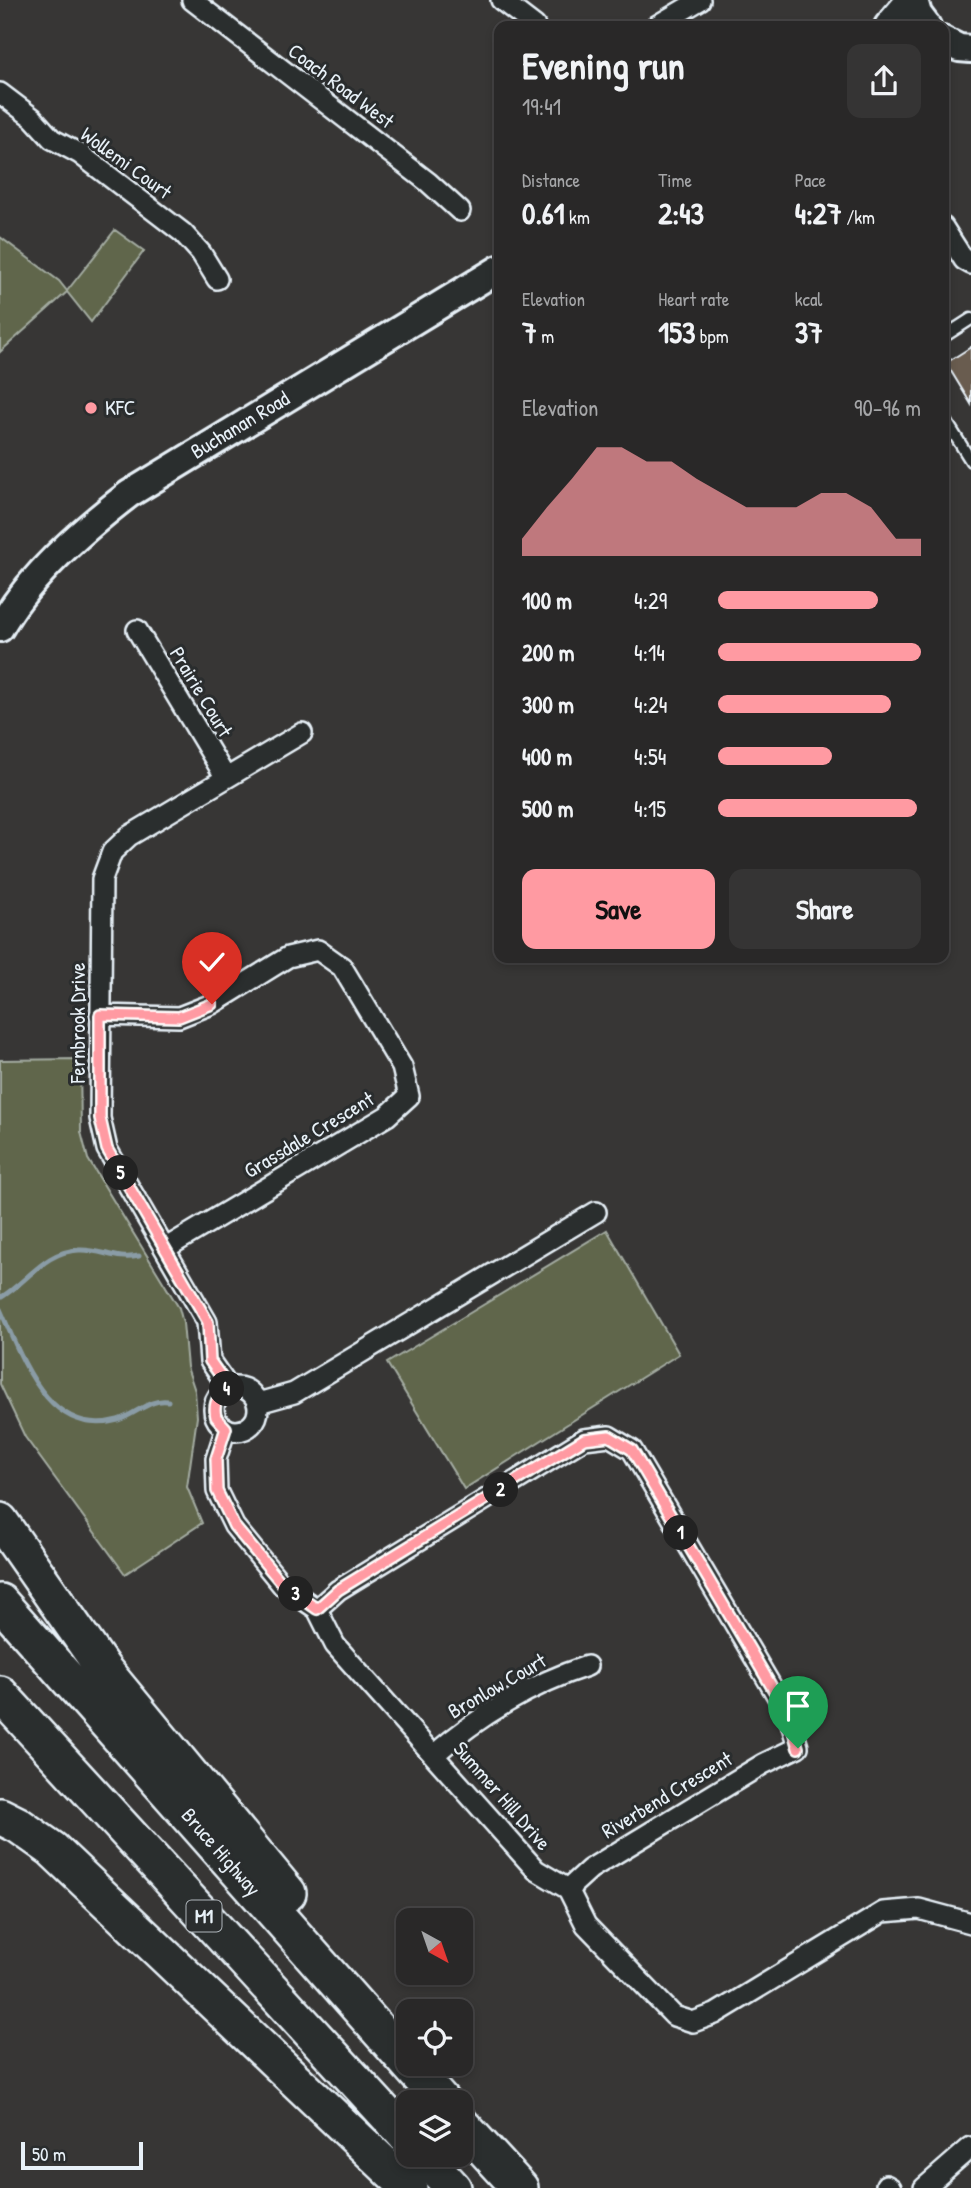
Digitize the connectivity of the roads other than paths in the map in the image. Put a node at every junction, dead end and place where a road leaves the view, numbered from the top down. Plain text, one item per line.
1 (192, 0) edge
2 (501, 0) edge
3 (700, 0) edge
4 (912, 0) edge
5 (528, 21) edge
6 (664, 21) edge
7 (893, 21) edge
8 (923, 21) edge
9 (949, 43) edge
10 (971, 49) edge
11 (0, 93) edge
12 (460, 211) dead end
13 (949, 236) edge
14 (971, 264) edge
15 (494, 272) edge
16 (217, 279) dead end
17 (971, 319) edge
18 (949, 333) edge
19 (949, 426) edge
20 (971, 461) edge
21 (3, 618) edge
22 (137, 630) dead end
23 (302, 733) dead end
24 (226, 778) junction
25 (100, 1015) junction
26 (596, 1212) dead end
27 (166, 1248) junction
28 (229, 1388) junction
29 (258, 1404) junction
30 (226, 1428) junction
31 (0, 1521) edge
32 (0, 1602) edge
33 (317, 1609) junction
34 (587, 1666) dead end
35 (0, 1694) edge
36 (435, 1754) junction
37 (0, 1816) edge
38 (568, 1889) junction
39 (971, 1923) edge
40 (361, 2010) junction
41 (431, 2090) edge
42 (396, 2125) edge
43 (473, 2137) edge
44 (971, 2147) edge
45 (434, 2167) edge
46 (409, 2188) edge
47 (453, 2188) edge
48 (520, 2188) edge
49 (924, 2188) edge

1 - 12 street, Coach Road West
2 - 5 street
3 - 6 street
4 - 7 main road
4 - 8 main road
9 - 10 main road
11 - 16 street, Wollemi Court
13 - 14 street
15 - 21 main road, Buchanan Road
17 - 18 lane
19 - 20 lane
22 - 24 street, Prairie Court
23 - 24 street, Fernbrook Drive
24 - 25 street, Fernbrook Drive
25 - 27 street, Fernbrook Drive
25 - 27 street, Grassdale Crescent
26 - 29 street
27 - 28 street, Fernbrook Drive
28 - 29 street
28 - 30 street
29 - 30 street
30 - 33 street, Summer Hill Drive
31 - 40 highway
32 - 40 highway, Bruce Highway
33 - 36 street, Summer Hill Drive
33 - 38 street, Riverbend Crescent
34 - 36 street, Bronlow Court
35 - 42 highway, M1
36 - 38 street, Summer Hill Drive
37 - 46 highway
38 - 39 street
40 - 41 highway, Bruce Highway
43 - 48 highway
44 - 49 street
45 - 47 highway

